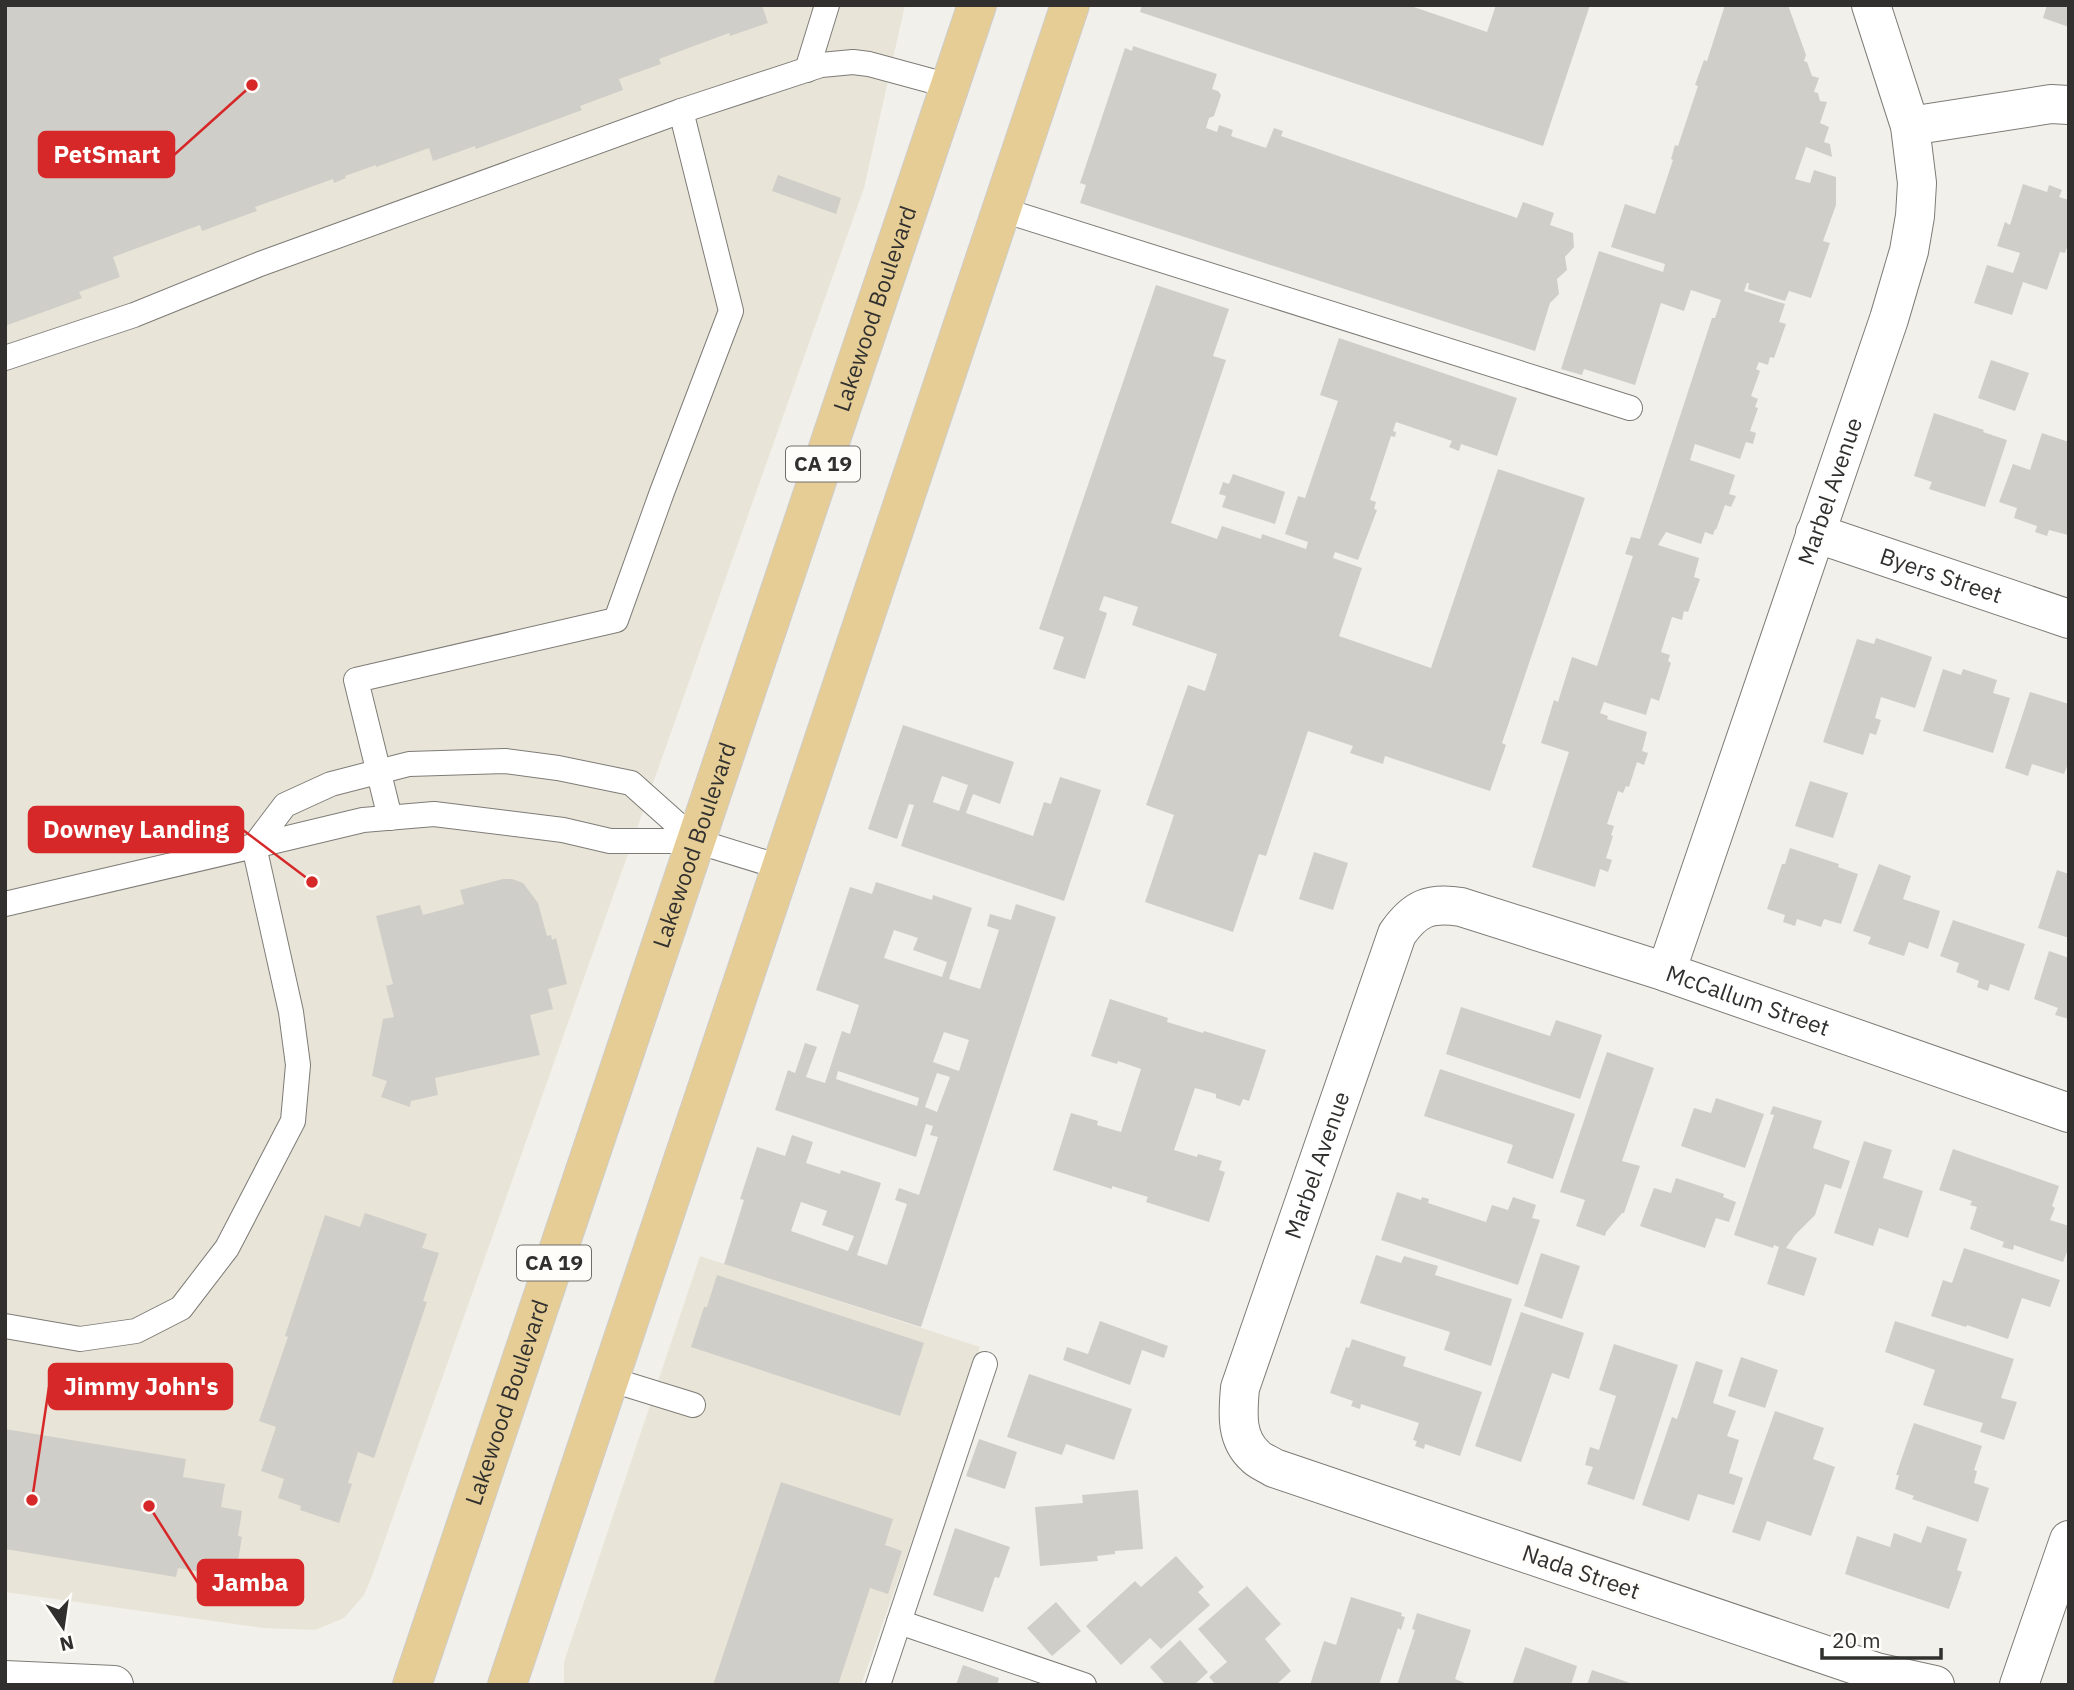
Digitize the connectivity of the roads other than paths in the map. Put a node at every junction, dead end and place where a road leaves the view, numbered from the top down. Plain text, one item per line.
1 (827, 5) edge
2 (977, 5) edge
3 (1070, 5) edge
4 (1871, 5) edge
5 (807, 70) junction
6 (950, 86) junction
7 (2069, 106) edge
8 (681, 111) junction
9 (1910, 126) junction
10 (1000, 209) junction
11 (5, 358) edge
12 (1630, 408) dead end
13 (1815, 533) junction
14 (2069, 619) edge
15 (379, 772) junction
16 (390, 818) junction
17 (696, 841) junction
18 (254, 846) junction
19 (780, 867) junction
20 (5, 904) edge
21 (1424, 908) joint
22 (1666, 972) junction
23 (2069, 1113) edge
24 (5, 1326) edge
25 (985, 1364) dead end
26 (609, 1379) junction
27 (693, 1405) dead end
28 (1241, 1436) joint
29 (2069, 1540) edge
30 (900, 1622) junction
31 (5, 1680) edge
32 (95, 1684) edge
33 (412, 1685) edge
34 (507, 1685) edge
35 (878, 1685) edge
36 (1084, 1685) edge
37 (1935, 1685) edge
38 (2018, 1685) edge

1 - 5 lane
2 - 6 main road, Lakewood Boulevard / CA 19
3 - 10 main road
4 - 9 street, Marbel Avenue
5 - 6 lane
5 - 8 lane
6 - 17 main road, Lakewood Boulevard / CA 19
7 - 9 street
8 - 11 lane
8 - 15 lane
9 - 13 street, Marbel Avenue
10 - 12 lane
10 - 19 main road
13 - 14 street, Byers Street
13 - 22 street, Marbel Avenue
15 - 16 lane
15 - 17 lane
15 - 18 lane
16 - 17 lane
16 - 18 lane
17 - 19 lane
17 - 33 main road, Lakewood Boulevard / CA 19
18 - 20 lane
18 - 24 lane
19 - 26 main road
21 - 22 street, McCallum Street
21 - 28 street, Marbel Avenue
22 - 23 street, McCallum Street
25 - 30 lane
26 - 27 lane
26 - 34 main road
28 - 37 street, Nada Street
29 - 38 street
30 - 35 lane
30 - 36 lane
31 - 32 street

